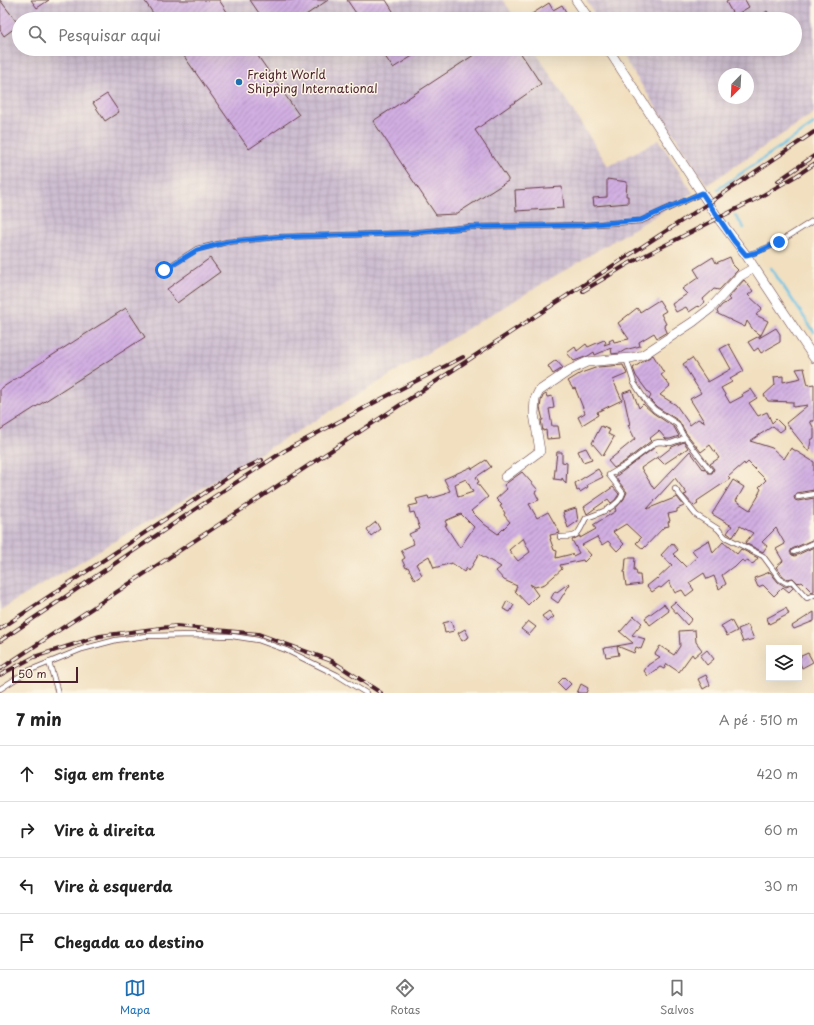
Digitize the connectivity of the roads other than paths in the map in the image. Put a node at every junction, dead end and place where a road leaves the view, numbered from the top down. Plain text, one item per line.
1 (576, 0) edge
2 (584, 12) edge
3 (613, 56) edge
4 (702, 193) junction
5 (814, 220) edge
6 (746, 255) junction
7 (754, 268) junction
8 (164, 270) dead end
9 (626, 358) junction
10 (814, 358) edge
11 (685, 438) junction
12 (710, 470) dead end
13 (506, 477) dead end
14 (675, 489) dead end
15 (814, 494) edge
16 (798, 497) dead end
17 (560, 537) dead end
18 (814, 543) edge
19 (794, 552) dead end
20 (814, 595) edge
21 (48, 662) junction
22 (0, 689) edge
23 (58, 693) edge
24 (366, 693) edge

1 - 2 street
3 - 4 street
4 - 6 street
4 - 8 lane
5 - 6 lane
6 - 7 street
7 - 9 street
7 - 10 street
9 - 11 lane
9 - 13 street
11 - 12 lane
11 - 17 lane
14 - 20 lane
15 - 16 lane
18 - 19 lane
21 - 22 lane
21 - 23 lane
21 - 24 lane

